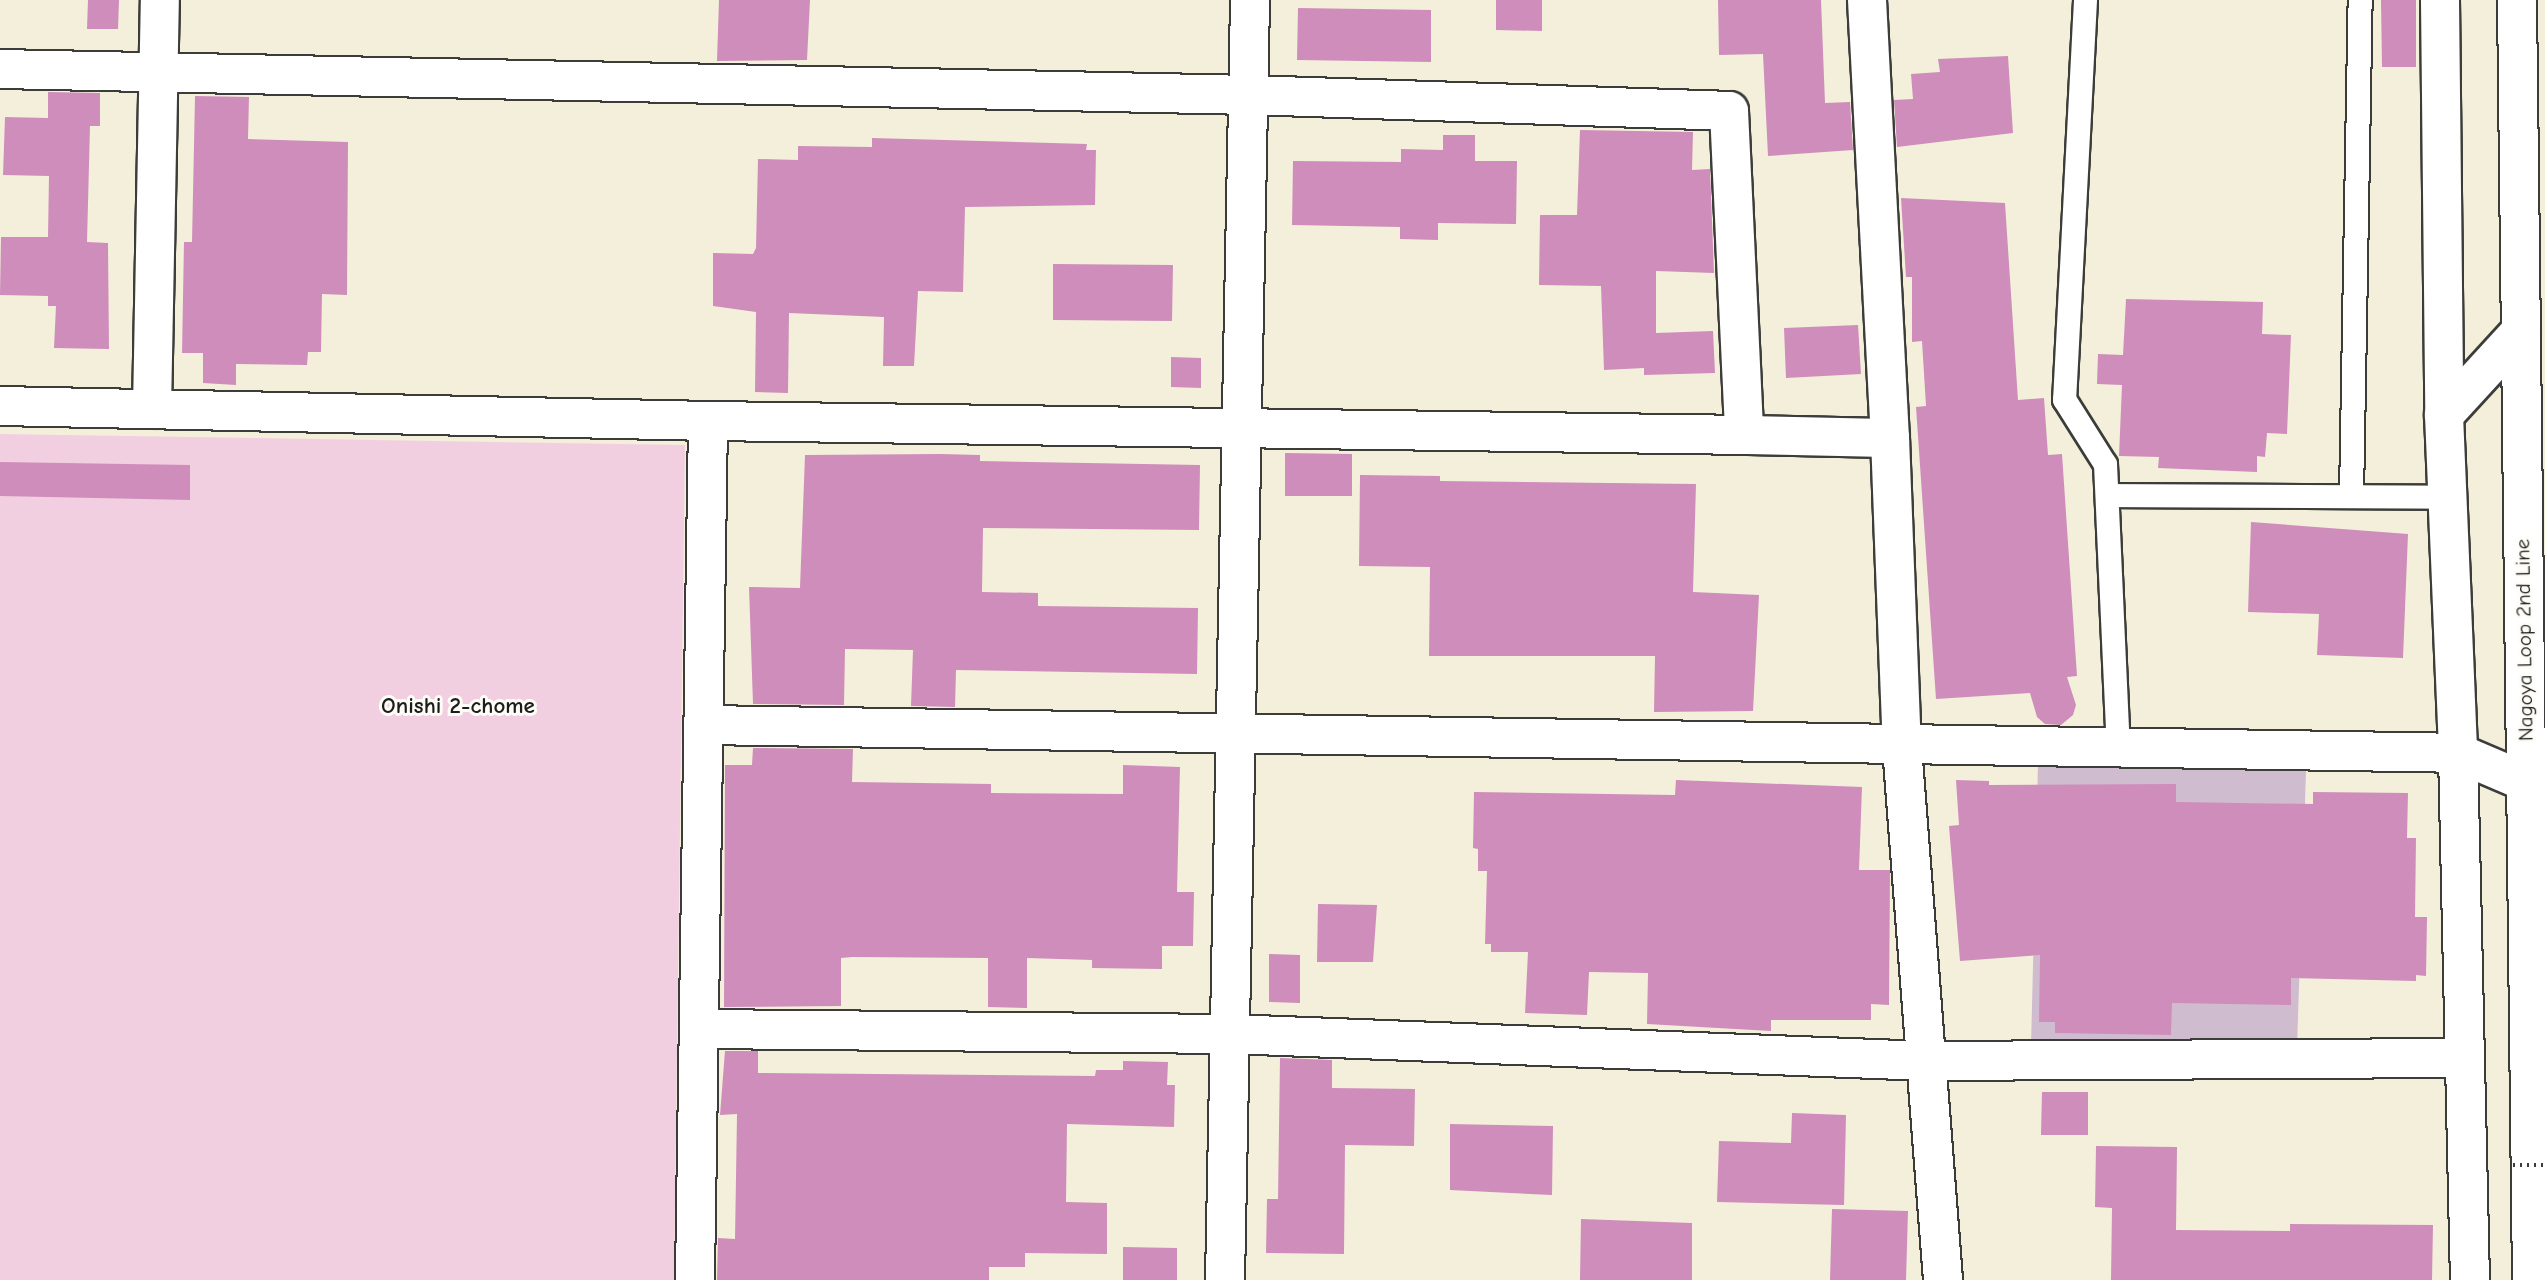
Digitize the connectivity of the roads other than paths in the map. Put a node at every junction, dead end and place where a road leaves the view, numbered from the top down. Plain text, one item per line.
1 (160, 0) edge
2 (1250, 0) edge
3 (1867, 0) edge
4 (2085, 0) edge
5 (2360, 0) edge
6 (2440, 0) edge
7 (2517, 0) edge
8 (0, 69) edge
9 (158, 73) junction
10 (1249, 95) junction
11 (2520, 332) junction
12 (0, 406) edge
13 (152, 409) junction
14 (2444, 415) junction
15 (708, 421) junction
16 (1242, 427) junction
17 (1744, 435) junction
18 (1890, 438) junction
19 (2107, 495) junction
20 (2351, 496) junction
21 (2447, 497) junction
22 (704, 725) junction
23 (1236, 735) junction
24 (1902, 747) junction
25 (2118, 750) junction
26 (2458, 753) junction
27 (2526, 782) junction
28 (699, 1029) junction
29 (1230, 1034) junction
30 (2465, 1058) junction
31 (1925, 1061) junction
32 (695, 1280) edge
33 (1225, 1280) edge
34 (1943, 1280) edge
35 (2470, 1280) edge
36 (2532, 1280) edge

1 - 9 main road
2 - 10 main road
3 - 18 main road
4 - 19 lane
5 - 20 lane
6 - 14 main road
7 - 11 main road, Nagoya Loop 2nd Line
8 - 9 main road
9 - 10 main road
9 - 13 main road
10 - 16 main road
10 - 17 main road
11 - 14 main road
11 - 27 main road, Nagoya Loop 2nd Line
12 - 13 main road
13 - 15 main road
14 - 21 main road
15 - 16 main road
15 - 22 main road
16 - 17 main road
16 - 23 main road
17 - 18 main road
18 - 24 main road
19 - 20 lane
19 - 25 lane
20 - 21 lane
21 - 26 main road
22 - 23 main road
22 - 28 main road
23 - 24 main road
23 - 29 main road
24 - 25 main road
24 - 31 main road
25 - 26 main road
26 - 27 main road
26 - 30 main road
27 - 36 main road, Nagoya Loop 2nd Line
28 - 29 main road
28 - 32 main road
29 - 31 main road
29 - 33 main road
30 - 31 main road
30 - 35 main road
31 - 34 main road

